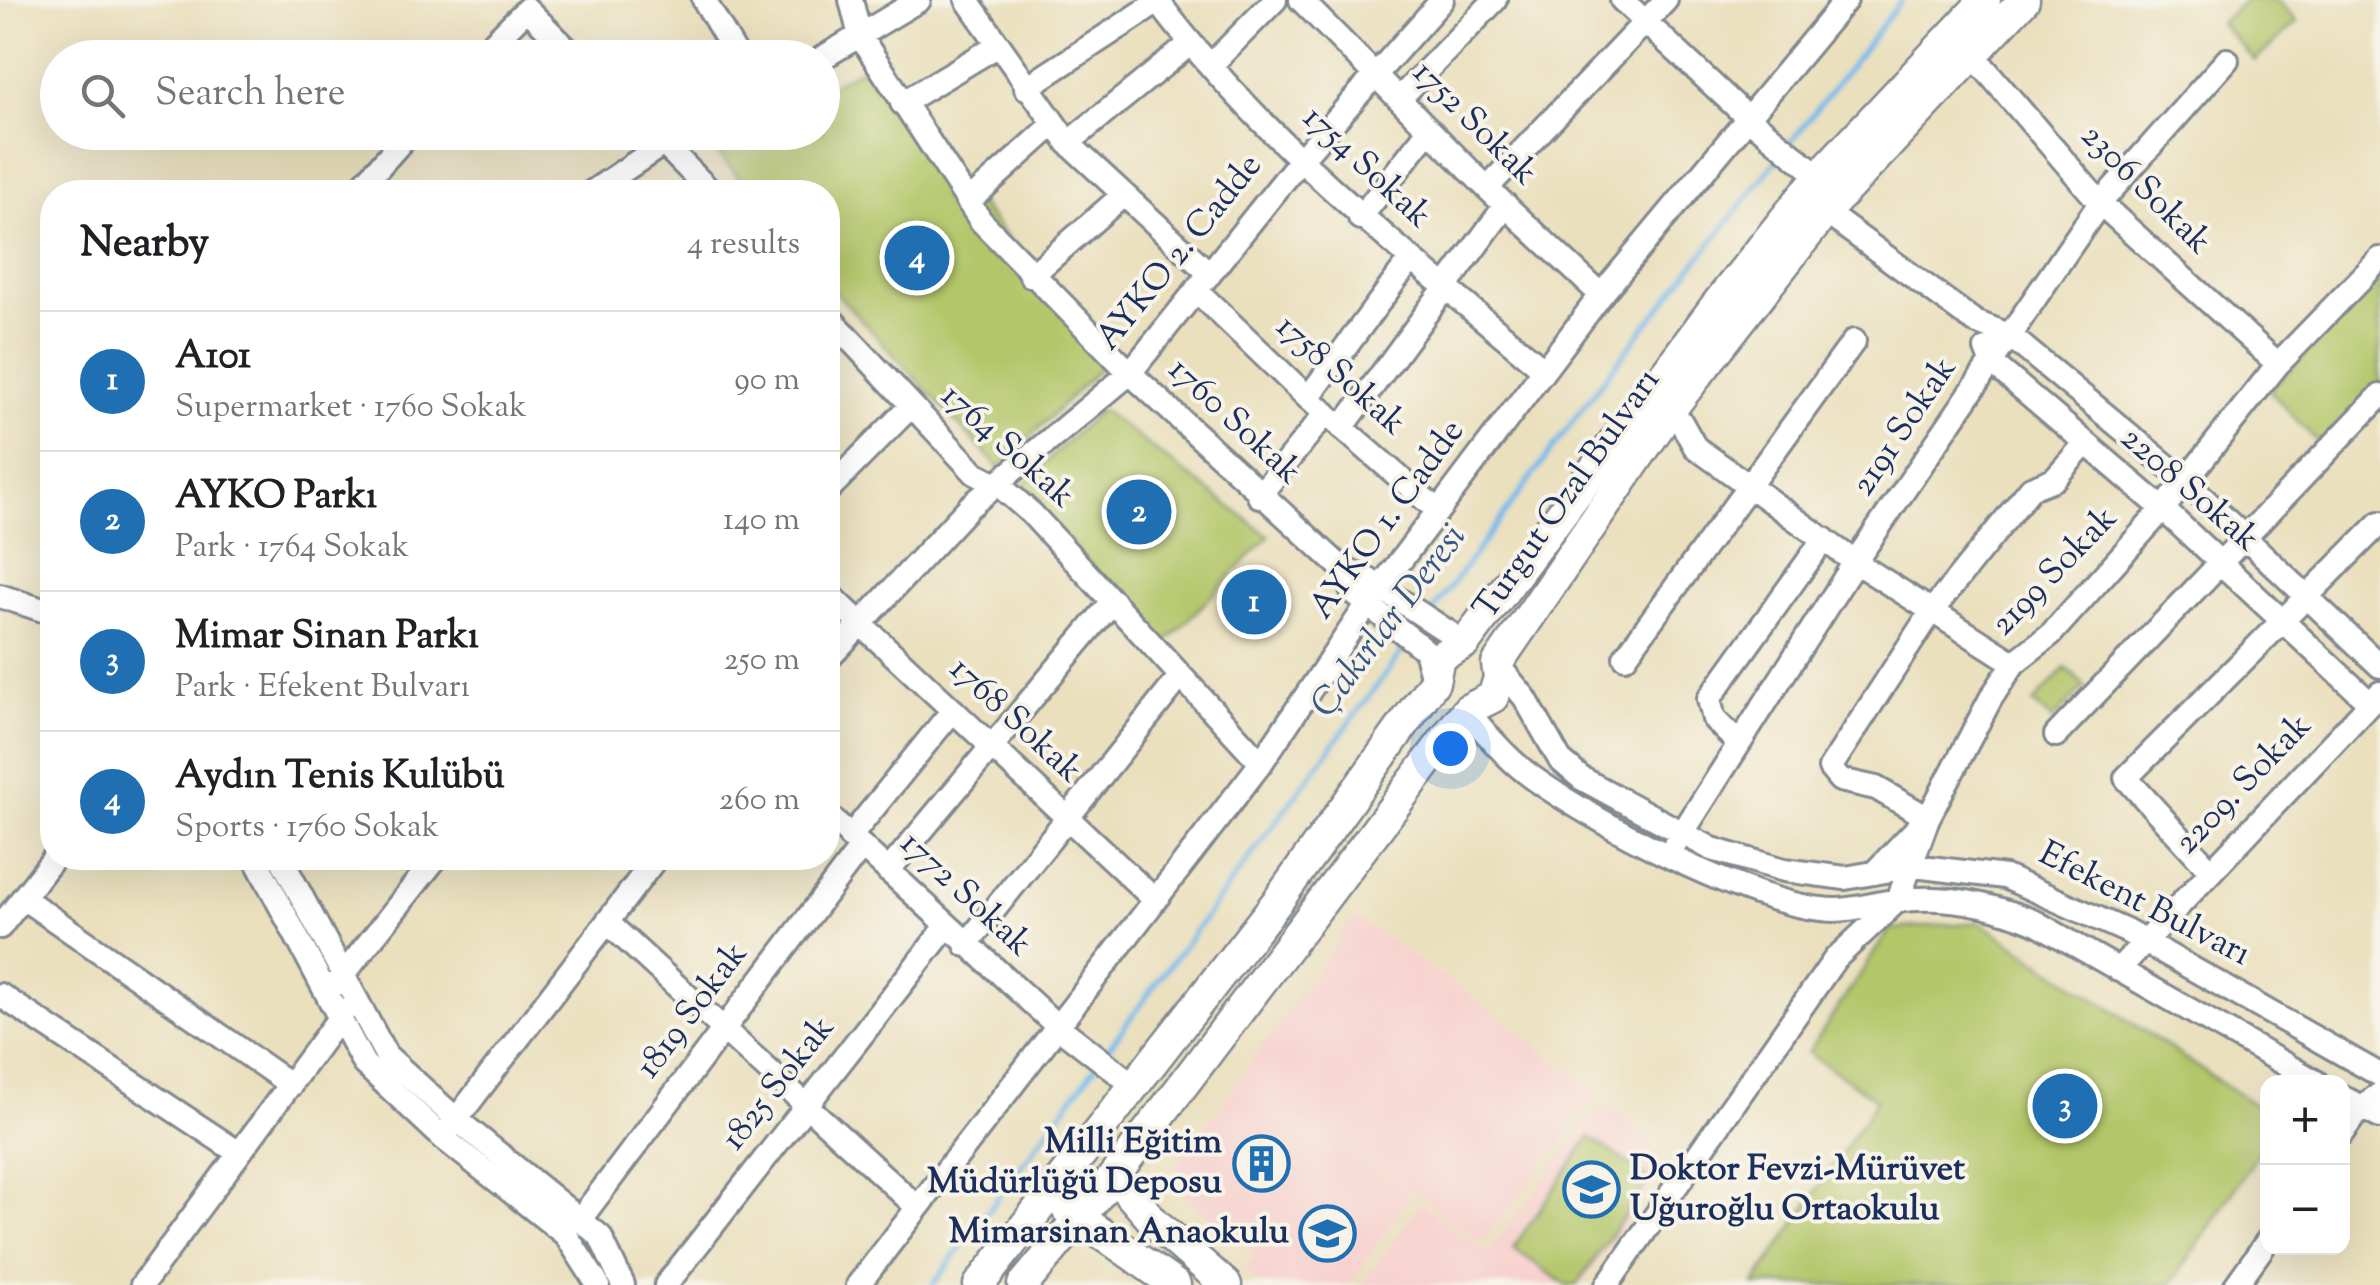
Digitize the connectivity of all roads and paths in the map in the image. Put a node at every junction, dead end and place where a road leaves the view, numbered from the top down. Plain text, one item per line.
1 (704, 0) edge
2 (851, 0) edge
3 (920, 0) edge
4 (967, 0) edge
5 (1274, 0) edge
6 (1301, 0) edge
7 (1442, 0) edge
8 (1495, 0) edge
9 (1622, 0) edge
10 (1666, 0) edge
11 (1846, 0) edge
12 (1984, 0) edge
13 (2024, 0) edge
14 (1158, 1) edge
15 (534, 4) edge
16 (1645, 22) junction
17 (860, 36) junction
18 (497, 40) edge
19 (562, 40) edge
20 (727, 40) edge
21 (1191, 44) junction
22 (1964, 44) junction
23 (996, 46) junction
24 (840, 48) edge
25 (2227, 60) dead end
26 (1211, 65) junction
27 (1375, 74) junction
28 (1026, 88) junction
29 (1399, 99) junction
30 (902, 104) junction
31 (1746, 116) junction
32 (1429, 130) junction
33 (1061, 134) junction
34 (394, 150) edge
35 (647, 150) edge
36 (676, 150) edge
37 (1302, 158) junction
38 (1798, 159) junction
39 (367, 180) edge
40 (608, 180) edge
41 (701, 180) edge
42 (1487, 188) junction
43 (1122, 196) junction
44 (968, 202) junction
45 (2100, 203) junction
46 (1506, 206) junction
47 (1825, 212) junction
48 (1360, 218) junction
49 (2380, 259) edge
50 (1411, 260) junction
51 (1031, 276) junction
52 (1204, 283) junction
53 (1444, 286) junction
54 (1601, 295) junction
55 (1975, 322) junction
56 (840, 329) edge
57 (2009, 336) junction
58 (1854, 341) dead end
59 (1991, 362) junction
60 (2278, 364) junction
61 (1544, 370) junction
62 (1130, 373) junction
63 (2380, 396) edge
64 (1661, 400) junction
65 (910, 406) junction
66 (1326, 413) junction
67 (1641, 430) junction
68 (2085, 444) junction
69 (1695, 447) junction
70 (840, 478) edge
71 (2185, 481) junction
72 (1000, 486) junction
73 (1750, 486) junction
74 (1259, 496) junction
75 (2163, 509) junction
76 (1437, 510) junction
77 (2380, 523) edge
78 (2244, 536) junction
79 (1824, 539) junction
80 (1855, 562) junction
81 (2220, 562) junction
82 (0, 596) edge
83 (1373, 596) junction
84 (2306, 596) junction
85 (1112, 601) junction
86 (840, 604) edge
87 (40, 608) edge
88 (1931, 612) junction
89 (2282, 620) junction
90 (860, 623) junction
91 (1453, 636) junction
92 (840, 646) edge
93 (1625, 657) dead end
94 (1497, 664) junction
95 (2014, 664) junction
96 (2380, 666) edge
97 (1180, 677) junction
98 (1434, 682) junction
99 (2375, 698) edge
100 (954, 710) junction
101 (1467, 710) junction
102 (2056, 735) dead end
103 (1739, 744) junction
104 (992, 746) junction
105 (1261, 763) junction
106 (1928, 818) junction
107 (1068, 819) junction
108 (840, 826) edge
109 (856, 841) junction
110 (1676, 844) junction
111 (840, 863) edge
112 (1914, 866) junction
113 (44, 870) edge
114 (261, 870) edge
115 (287, 870) edge
116 (428, 870) edge
117 (647, 870) edge
118 (835, 870) edge
119 (2210, 870) junction
120 (888, 871) junction
121 (1875, 871) junction
122 (22, 898) junction
123 (1155, 900) junction
124 (1898, 900) junction
125 (1857, 907) junction
126 (606, 922) junction
127 (0, 926) edge
128 (947, 926) junction
129 (2144, 941) junction
130 (966, 945) junction
131 (1836, 959) junction
132 (2118, 970) junction
133 (348, 987) junction
134 (0, 996) edge
135 (326, 996) junction
136 (340, 1019) junction
137 (1056, 1026) junction
138 (723, 1028) junction
139 (2304, 1075) edge
140 (2380, 1075) edge
141 (290, 1085) junction
142 (1136, 1087) junction
143 (2366, 1104) edge
144 (806, 1105) junction
145 (2350, 1123) edge
146 (450, 1128) junction
147 (1089, 1146) junction
148 (239, 1154) junction
149 (1114, 1176) junction
150 (1048, 1196) junction
151 (917, 1207) junction
152 (581, 1218) junction
153 (1080, 1218) junction
154 (2260, 1251) edge
155 (594, 1274) edge
156 (142, 1285) edge
157 (573, 1285) edge
158 (623, 1285) edge
159 (666, 1285) edge
160 (858, 1285) edge
161 (978, 1285) edge
162 (1023, 1285) edge
163 (1175, 1285) edge
164 (1226, 1285) edge
165 (1607, 1285) edge
166 (2236, 1285) edge

1 - 20 street
2 - 17 street, 1760 Sokak
3 - 17 street
4 - 23 street, 1758 Sokak
5 - 26 street
6 - 27 street, 1752 Sokak
7 - 27 street, AYKO 2. Cadde
8 - 29 street
9 - 16 street
10 - 16 street
11 - 31 street, AYKO 1. Cadde
12 - 22 main road, Turgut Ozal Bulvarı
13 - 22 main road, Turgut Ozal Bulvarı
14 - 21 street, 1754 Sokak
14 - 28 street
15 - 18 street
15 - 19 street
16 - 31 street
16 - 42 street
17 - 24 street
17 - 30 street, 1760 Sokak
21 - 26 street, 1754 Sokak
21 - 33 street
22 - 38 main road, Turgut Ozal Bulvarı
22 - 45 street, 2306 Sokak
22 - 47 main road, Turgut Ozal Bulvarı
23 - 28 street, 1758 Sokak
23 - 30 street
25 - 45 street, 2191 Sokak
26 - 37 street, 1754 Sokak
27 - 29 street, 1752 Sokak
27 - 37 street, AYKO 2. Cadde
28 - 33 street, 1758 Sokak
29 - 32 street, 1752 Sokak
30 - 44 street, 1760 Sokak
31 - 38 street
31 - 54 street, AYKO 1. Cadde
32 - 42 street, 1752 Sokak
32 - 48 street
33 - 43 street, 1758 Sokak
33 - 44 street
34 - 39 street
35 - 40 street
36 - 41 street
37 - 48 street, 1754 Sokak
37 - 52 street, AYKO 2. Cadde
38 - 64 main road, Turgut Ozal Bulvarı
42 - 46 street, 1752 Sokak
43 - 51 street
43 - 52 street, 1758 Sokak
44 - 51 street, 1760 Sokak
45 - 57 street, 2191 Sokak
45 - 60 street, 2306 Sokak
46 - 53 street
46 - 54 street, 1752 Sokak
47 - 55 street, 2208 Sokak
47 - 64 main road, Turgut Ozal Bulvarı
48 - 50 street, 1754 Sokak
49 - 60 street, 2199 Sokak
50 - 53 street, 1754 Sokak
50 - 66 street
51 - 62 street, 1760 Sokak
52 - 62 street, AYKO 2. Cadde
52 - 66 street, 1758 Sokak
53 - 61 street, 1754 Sokak
53 - 66 street
54 - 61 street, AYKO 1. Cadde
55 - 57 street, 2208 Sokak
55 - 59 street, 2208 Sokak
56 - 65 street, 1764 Sokak
57 - 59 street, 2191 Sokak
57 - 71 street, 2208 Sokak
58 - 73 street
59 - 68 street, 2208 Sokak
59 - 80 street, 2191 Sokak
60 - 71 street, 2199 Sokak
61 - 76 street, AYKO 1. Cadde
62 - 72 street, AYKO 2. Cadde
62 - 74 street, 1760 Sokak
63 - 78 street
64 - 67 main road, Turgut Ozal Bulvarı
64 - 69 street
65 - 70 street
65 - 72 street, 1764 Sokak
66 - 74 street
66 - 76 street, 1758 Sokak
67 - 69 street
67 - 91 main road, Turgut Ozal Bulvarı
67 - 94 main road, Turgut Ozal Bulvarı
68 - 75 street, 2208 Sokak
68 - 88 street
69 - 73 street
71 - 75 street, 2199 Sokak
71 - 78 street, 2208 Sokak
72 - 85 street, 1764 Sokak
72 - 90 street, AYKO 2. Cadde
73 - 79 street
73 - 93 street
74 - 83 street, 1760 Sokak
75 - 81 street, 2208 Sokak
75 - 95 street, 2199 Sokak
76 - 83 street, AYKO 1. Cadde
77 - 84 street
78 - 81 street
78 - 84 street, 2208 Sokak
79 - 80 street
79 - 103 street
80 - 88 street
80 - 103 street, 2191 Sokak
81 - 89 street, 2208 Sokak
81 - 102 street
82 - 87 street
83 - 91 street
83 - 98 street
83 - 105 street, AYKO 1. Cadde
84 - 89 street
84 - 96 street, 2208 Sokak
85 - 97 street, 1764 Sokak
85 - 104 street
86 - 90 street, 1768 Sokak
88 - 95 street
88 - 106 street
89 - 99 street, 2208 Sokak
89 - 119 street
90 - 92 street, AYKO 2. Cadde
90 - 100 street, 1768 Sokak
91 - 94 main road, Efekent Bulvarı
91 - 98 main road, Turgut Ozal Bulvarı
94 - 101 main road, Turgut Ozal Bulvarı
94 - 110 street, Efekent Bulvarı
95 - 106 street, 2199 Sokak
97 - 105 street, 1764 Sokak
97 - 107 street
98 - 101 main road
98 - 142 main road, Turgut Ozal Bulvarı
99 - 119 street, 2209. Sokak
100 - 104 street, 1768 Sokak
100 - 109 street, 1819 Sokak
101 - 110 street
101 - 149 main road, Turgut Ozal Bulvarı
103 - 110 street, 2191 Sokak
104 - 107 street, 1768 Sokak
104 - 120 street
105 - 123 street, AYKO 1. Cadde
106 - 112 street
106 - 121 street
107 - 123 street, 1768 Sokak
107 - 130 street
108 - 109 street, 1772 Sokak
109 - 111 street, 1819 Sokak
109 - 120 street, 1772 Sokak
110 - 121 street, Efekent Bulvarı
110 - 125 street, Efekent Bulvarı
112 - 121 street, Efekent Bulvarı
112 - 124 street
112 - 129 street, Efekent Bulvarı
113 - 122 street
114 - 135 street
115 - 133 street
116 - 133 street
117 - 126 street
118 - 138 street, 1819 Sokak
119 - 129 street, 2209. Sokak
120 - 128 street, 1772 Sokak
121 - 125 street
122 - 127 street
122 - 141 street
123 - 137 street, AYKO 1. Cadde
124 - 125 street, Efekent Bulvarı
124 - 131 street
124 - 132 street, Efekent Bulvarı
125 - 131 street
126 - 138 street
126 - 146 street
128 - 130 street, 1772 Sokak
128 - 144 street, 1825 Sokak
129 - 132 street, 2209. Sokak
129 - 140 street, Efekent Bulvarı
130 - 137 street, 1772 Sokak
131 - 165 street
132 - 139 street, Efekent Bulvarı
133 - 135 street
133 - 136 street
133 - 146 street
134 - 148 street
135 - 136 street
136 - 141 street
136 - 146 street
137 - 142 street, 1772 Sokak
137 - 151 street, AYKO 1. Cadde
138 - 144 street
138 - 152 street, 1819 Sokak
141 - 148 street
142 - 147 main road, Turgut Ozal Bulvarı
143 - 145 street
144 - 151 street
144 - 159 street, 1825 Sokak
146 - 152 street
146 - 155 street
147 - 149 street
147 - 150 main road, Turgut Ozal Bulvarı
148 - 156 street
149 - 153 main road, Turgut Ozal Bulvarı
149 - 164 main road
150 - 153 main road
150 - 161 main road, Turgut Ozal Bulvarı
151 - 160 street, AYKO 1. Cadde
152 - 158 street
153 - 162 main road, Turgut Ozal Bulvarı
153 - 163 main road
154 - 166 street
155 - 157 street

